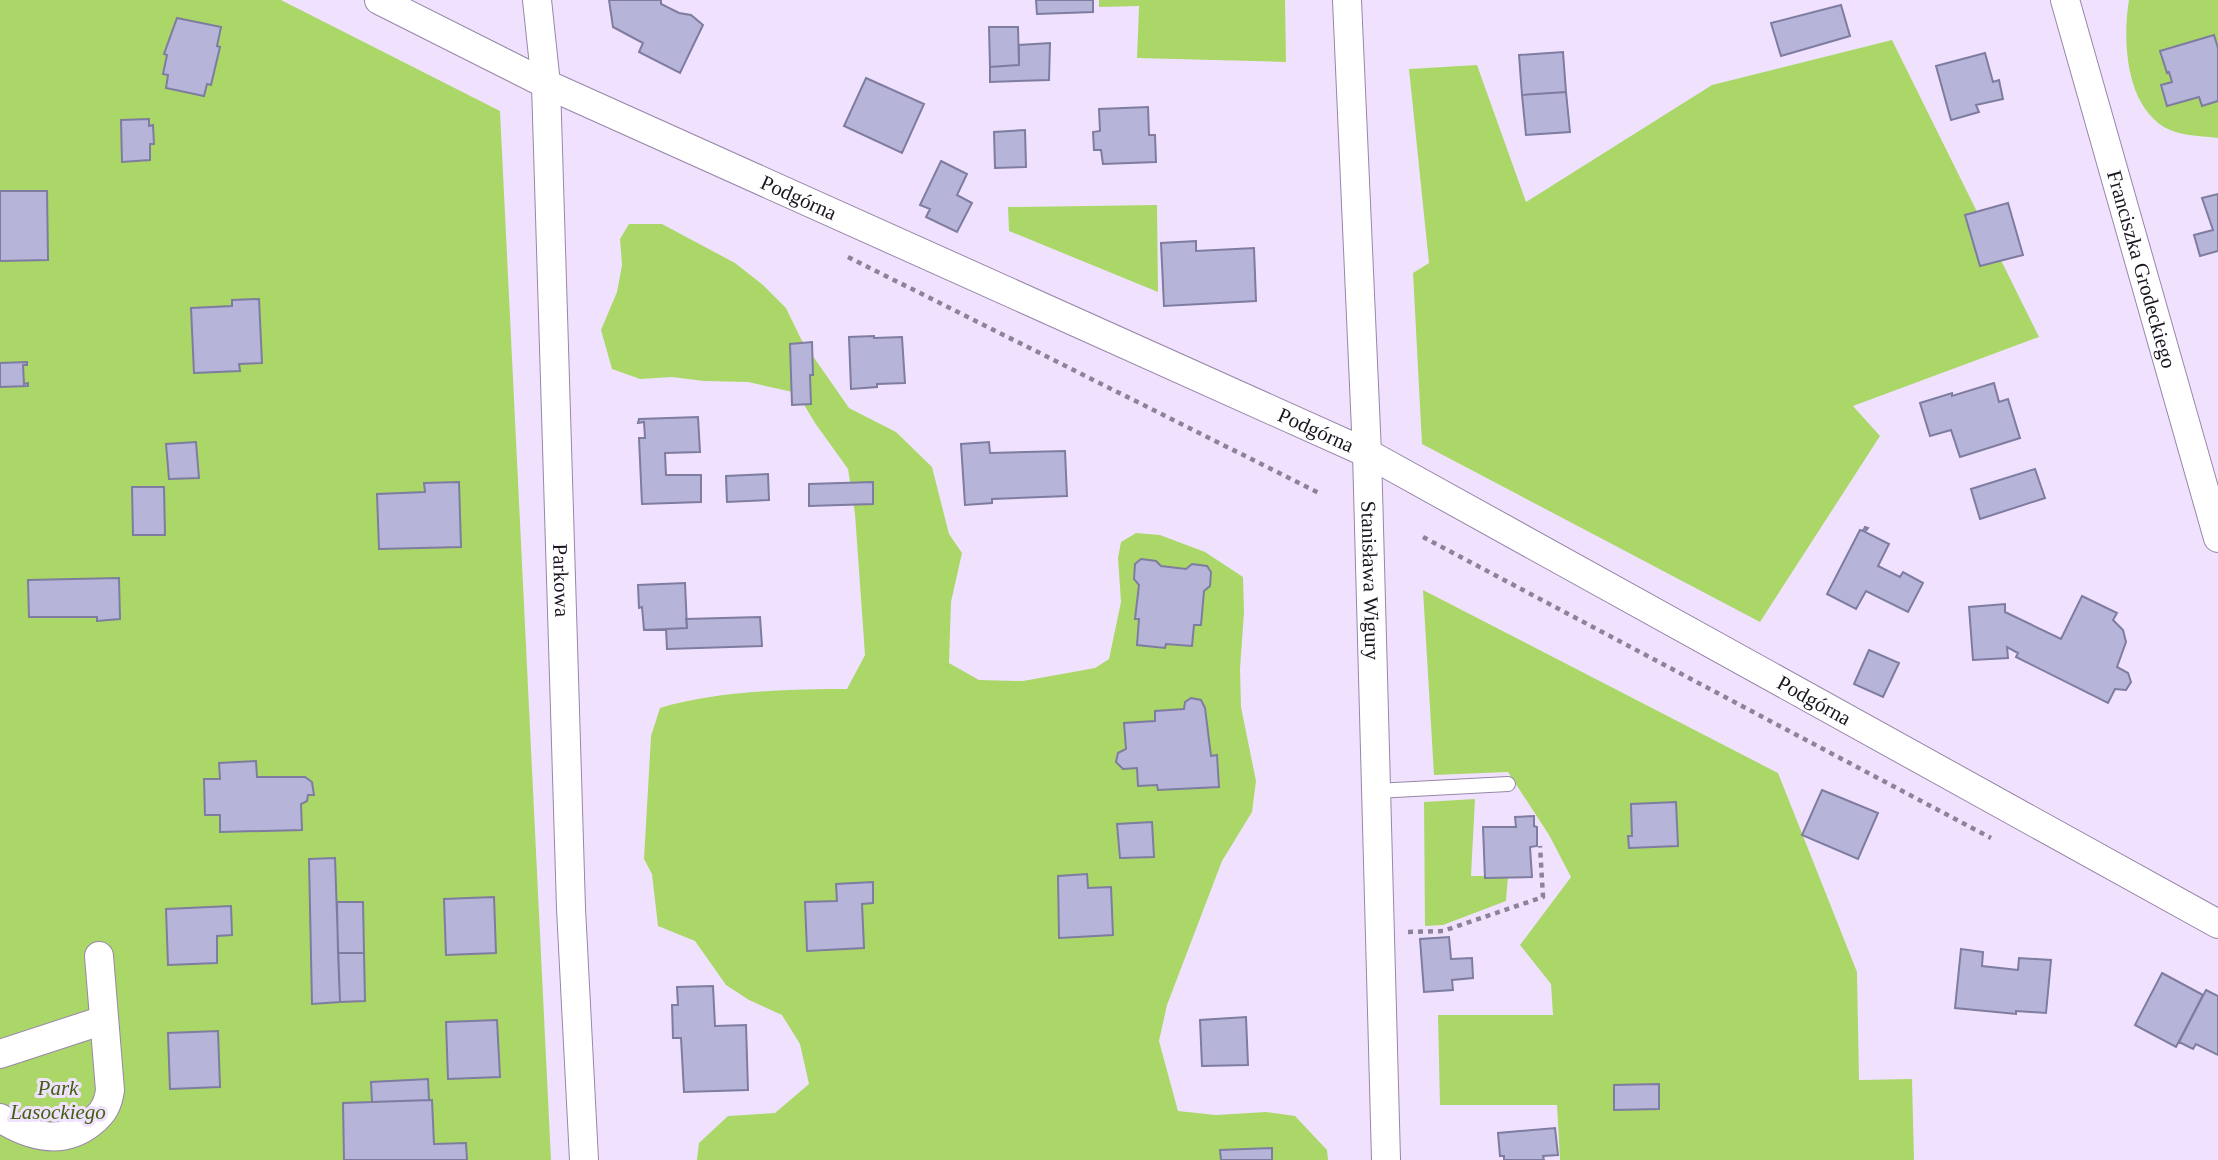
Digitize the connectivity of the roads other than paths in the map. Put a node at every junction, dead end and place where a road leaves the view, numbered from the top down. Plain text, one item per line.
1 (379, 0) edge
2 (537, 0) edge
3 (1347, 0) edge
4 (2065, 0) edge
5 (546, 84) junction
6 (1367, 453) junction
7 (2218, 538) edge
8 (1508, 784) dead end
9 (1376, 791) junction
10 (2218, 924) edge
11 (99, 956) dead end
12 (104, 1020) junction
13 (0, 1054) edge
14 (0, 1118) edge
15 (584, 1160) edge
16 (1386, 1160) edge

1 - 5 street, Podgórna
2 - 5 street, Parkowa
3 - 6 street, Stanisława Wigury
4 - 7 street, Franciszka Grodeckiego
5 - 6 street, Podgórna
5 - 15 street, Parkowa
6 - 9 street, Stanisława Wigury
6 - 10 street, Podgórna
8 - 9 lane
9 - 16 street, Stanisława Wigury
11 - 12 street
12 - 13 street
12 - 14 street

